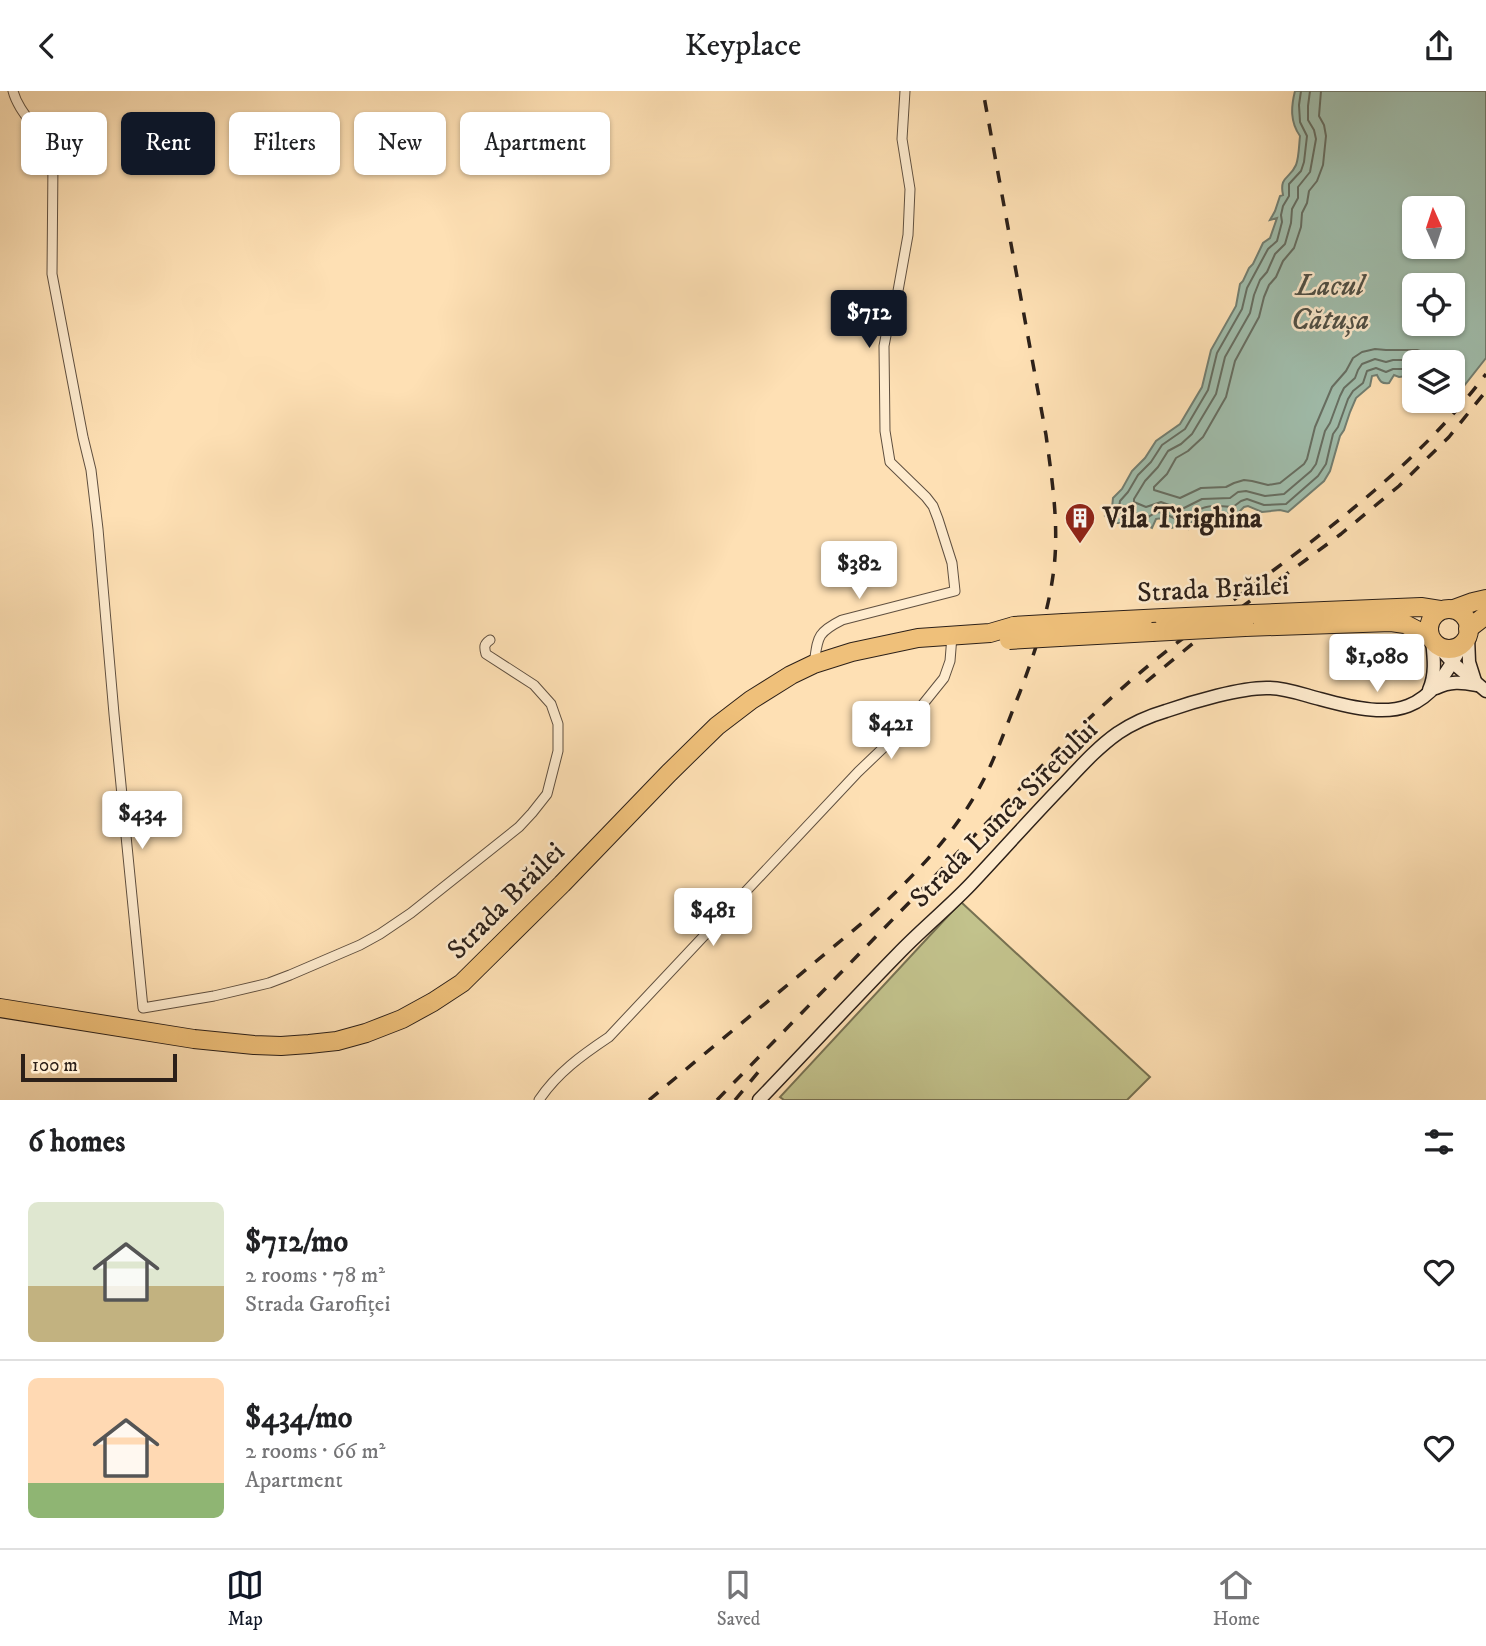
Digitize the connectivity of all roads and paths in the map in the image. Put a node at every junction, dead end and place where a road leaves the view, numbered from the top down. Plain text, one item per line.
1 (13, 91) edge
2 (905, 91) edge
3 (1486, 599) edge
4 (1447, 610) junction
5 (1486, 615) edge
6 (1249, 620) junction
7 (1062, 630) junction
8 (1467, 634) junction
9 (952, 636) junction
10 (490, 640) dead end
11 (1433, 641) junction
12 (1453, 663) junction
13 (814, 664) junction
14 (1481, 688) edge
15 (1426, 697) junction
16 (0, 1008) edge
17 (143, 1008) junction
18 (141, 1031) junction
19 (539, 1100) edge
20 (759, 1100) edge

1 - 17 street
2 - 13 street
3 - 4 highway, Strada Brăilei
4 - 6 highway, Strada Brăilei
4 - 8 highway
4 - 11 highway
5 - 8 highway
6 - 7 highway, Strada Brăilei, bridge
6 - 7 highway, Strada Brăilei, bridge
6 - 11 highway, Strada Brăilei
7 - 9 highway, Strada Brăilei, bridge
8 - 11 highway
8 - 12 street
8 - 14 street
9 - 13 highway, Strada Brăilei
9 - 19 street
10 - 17 street
11 - 12 street
11 - 15 street
12 - 14 street
12 - 15 street
13 - 18 highway, Strada Brăilei
14 - 15 street, Strada Lunca Siretului
15 - 20 street, Strada Lunca Siretului
16 - 18 highway, Strada Brăilei
17 - 18 street

